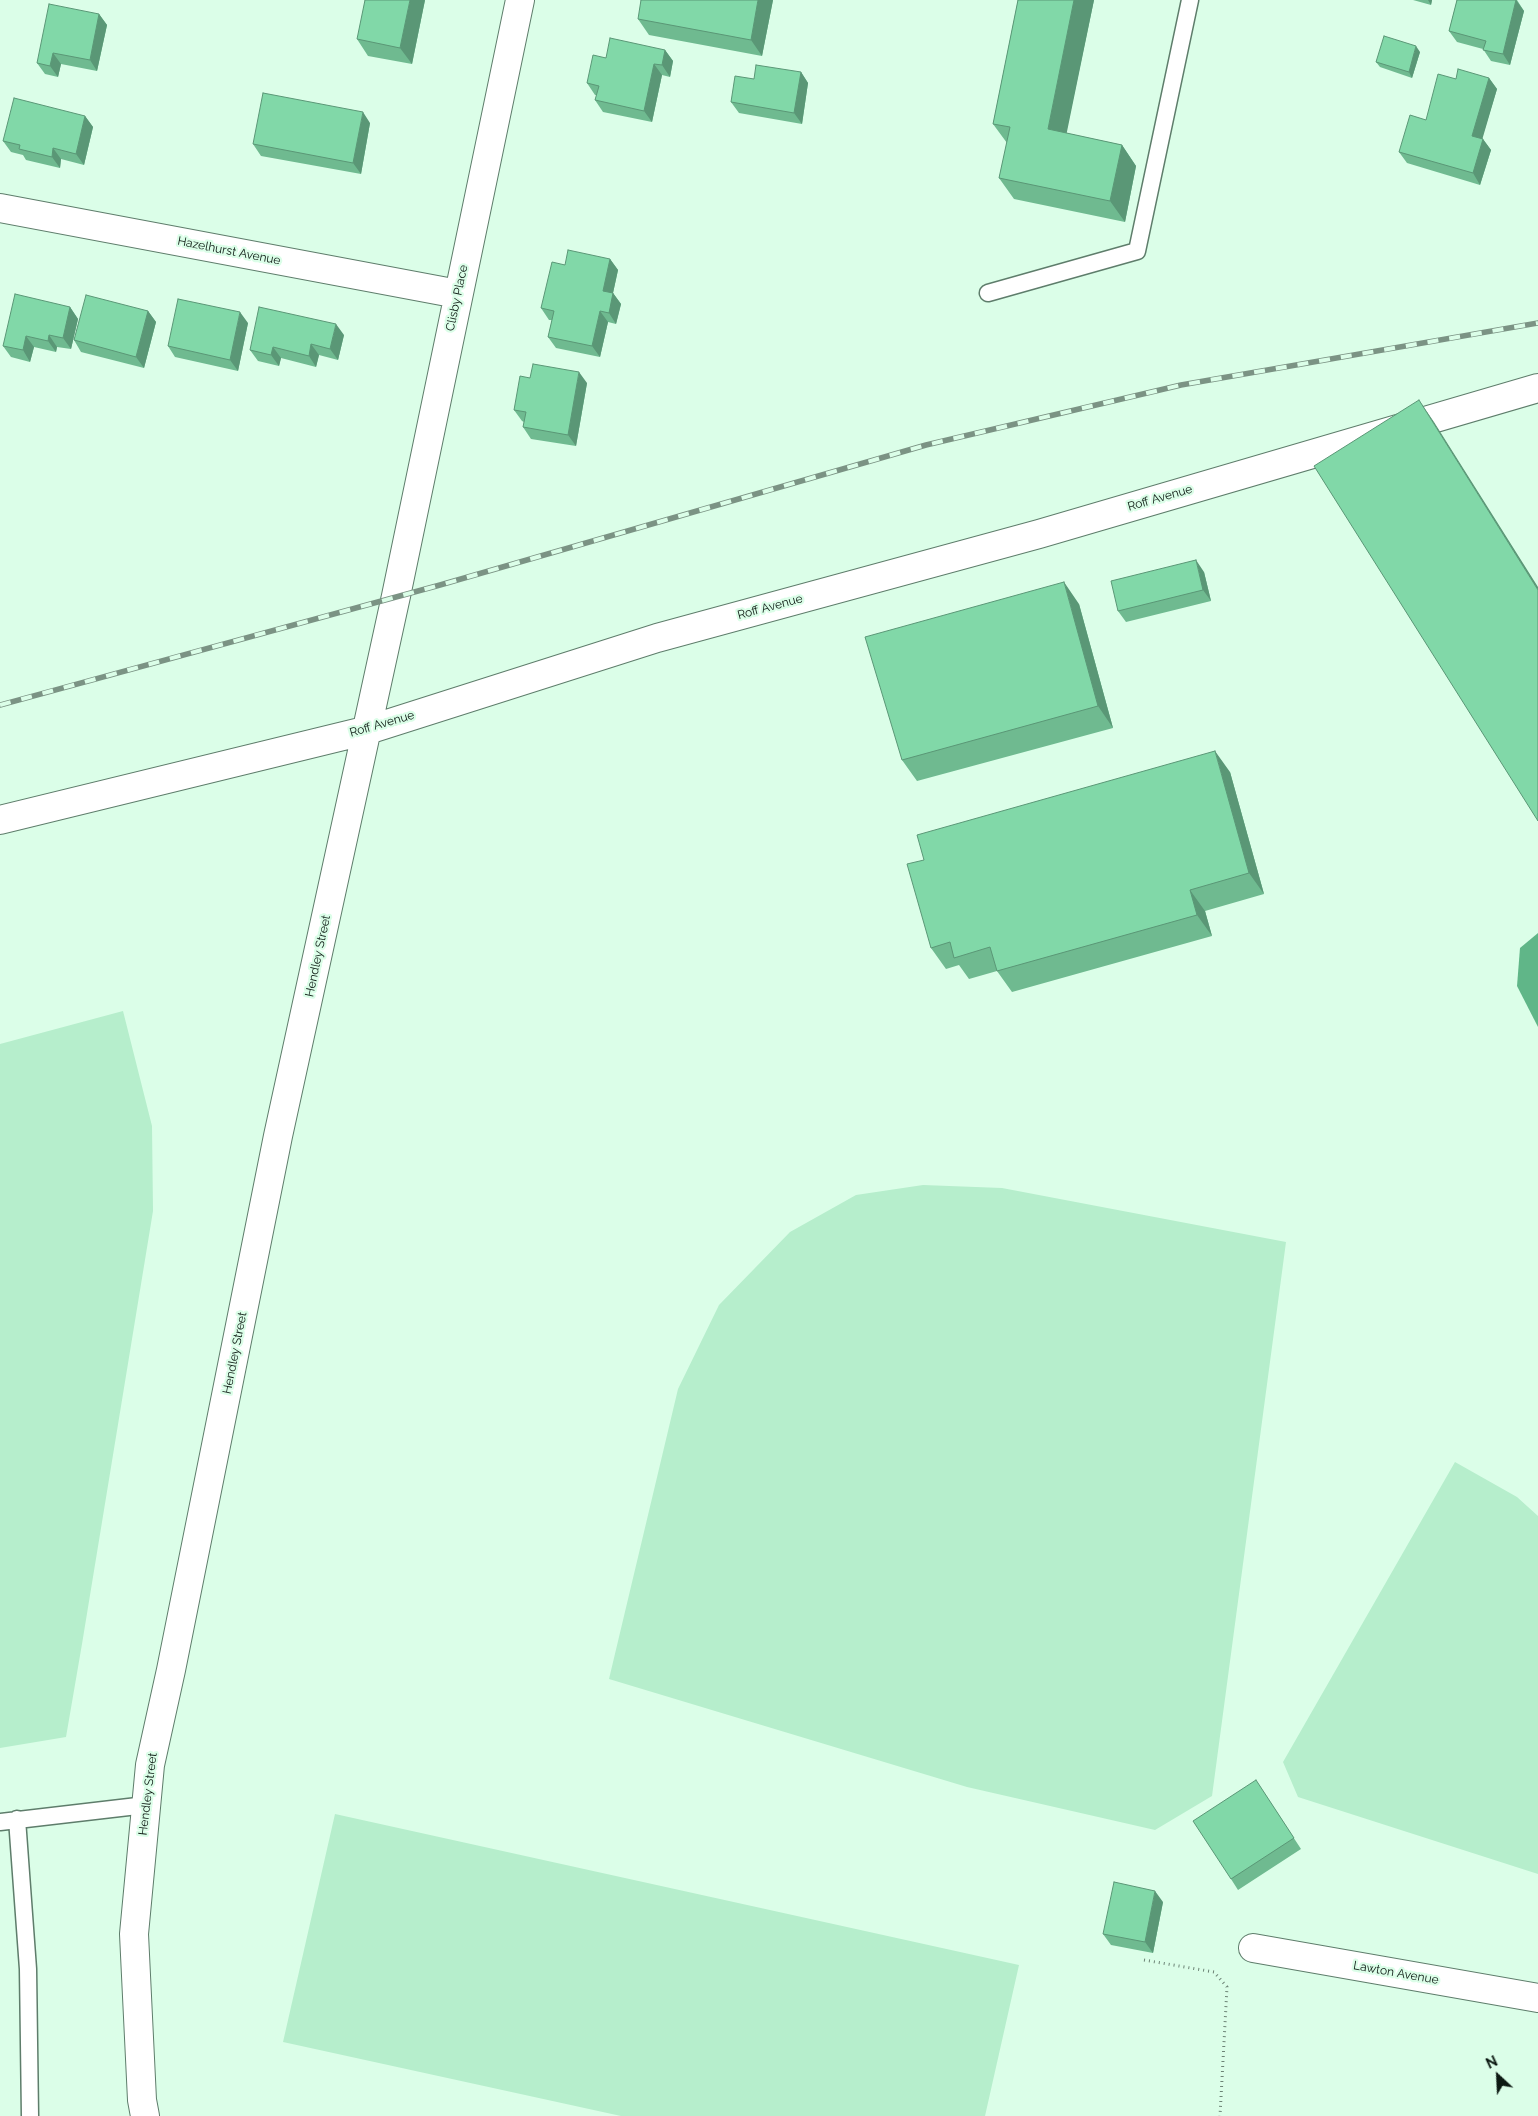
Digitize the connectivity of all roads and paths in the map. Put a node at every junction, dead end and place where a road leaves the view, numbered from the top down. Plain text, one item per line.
1 (520, 0) edge
2 (1190, 0) edge
3 (0, 208) edge
4 (988, 293) dead end
5 (458, 294) junction
6 (1538, 388) edge
7 (396, 596) joint
8 (368, 730) junction
9 (0, 820) edge
10 (146, 1805) junction
11 (17, 1819) junction
12 (0, 1822) edge
13 (1253, 1948) dead end
14 (1144, 1960) edge
15 (1538, 1998) edge
16 (30, 2116) edge
17 (145, 2116) edge
18 (1220, 2116) edge

1 - 5 street, Clisby Place
2 - 4 lane
3 - 5 street, Hazelhurst Avenue
5 - 7 street, Clisby Place
6 - 8 street, Roff Avenue
7 - 8 street, Hendley Street
8 - 9 street, Roff Avenue
8 - 10 street, Hendley Street
10 - 11 lane
10 - 17 street, Hendley Street
11 - 12 lane
11 - 16 lane
13 - 15 street, Lawton Avenue
14 - 18 path

